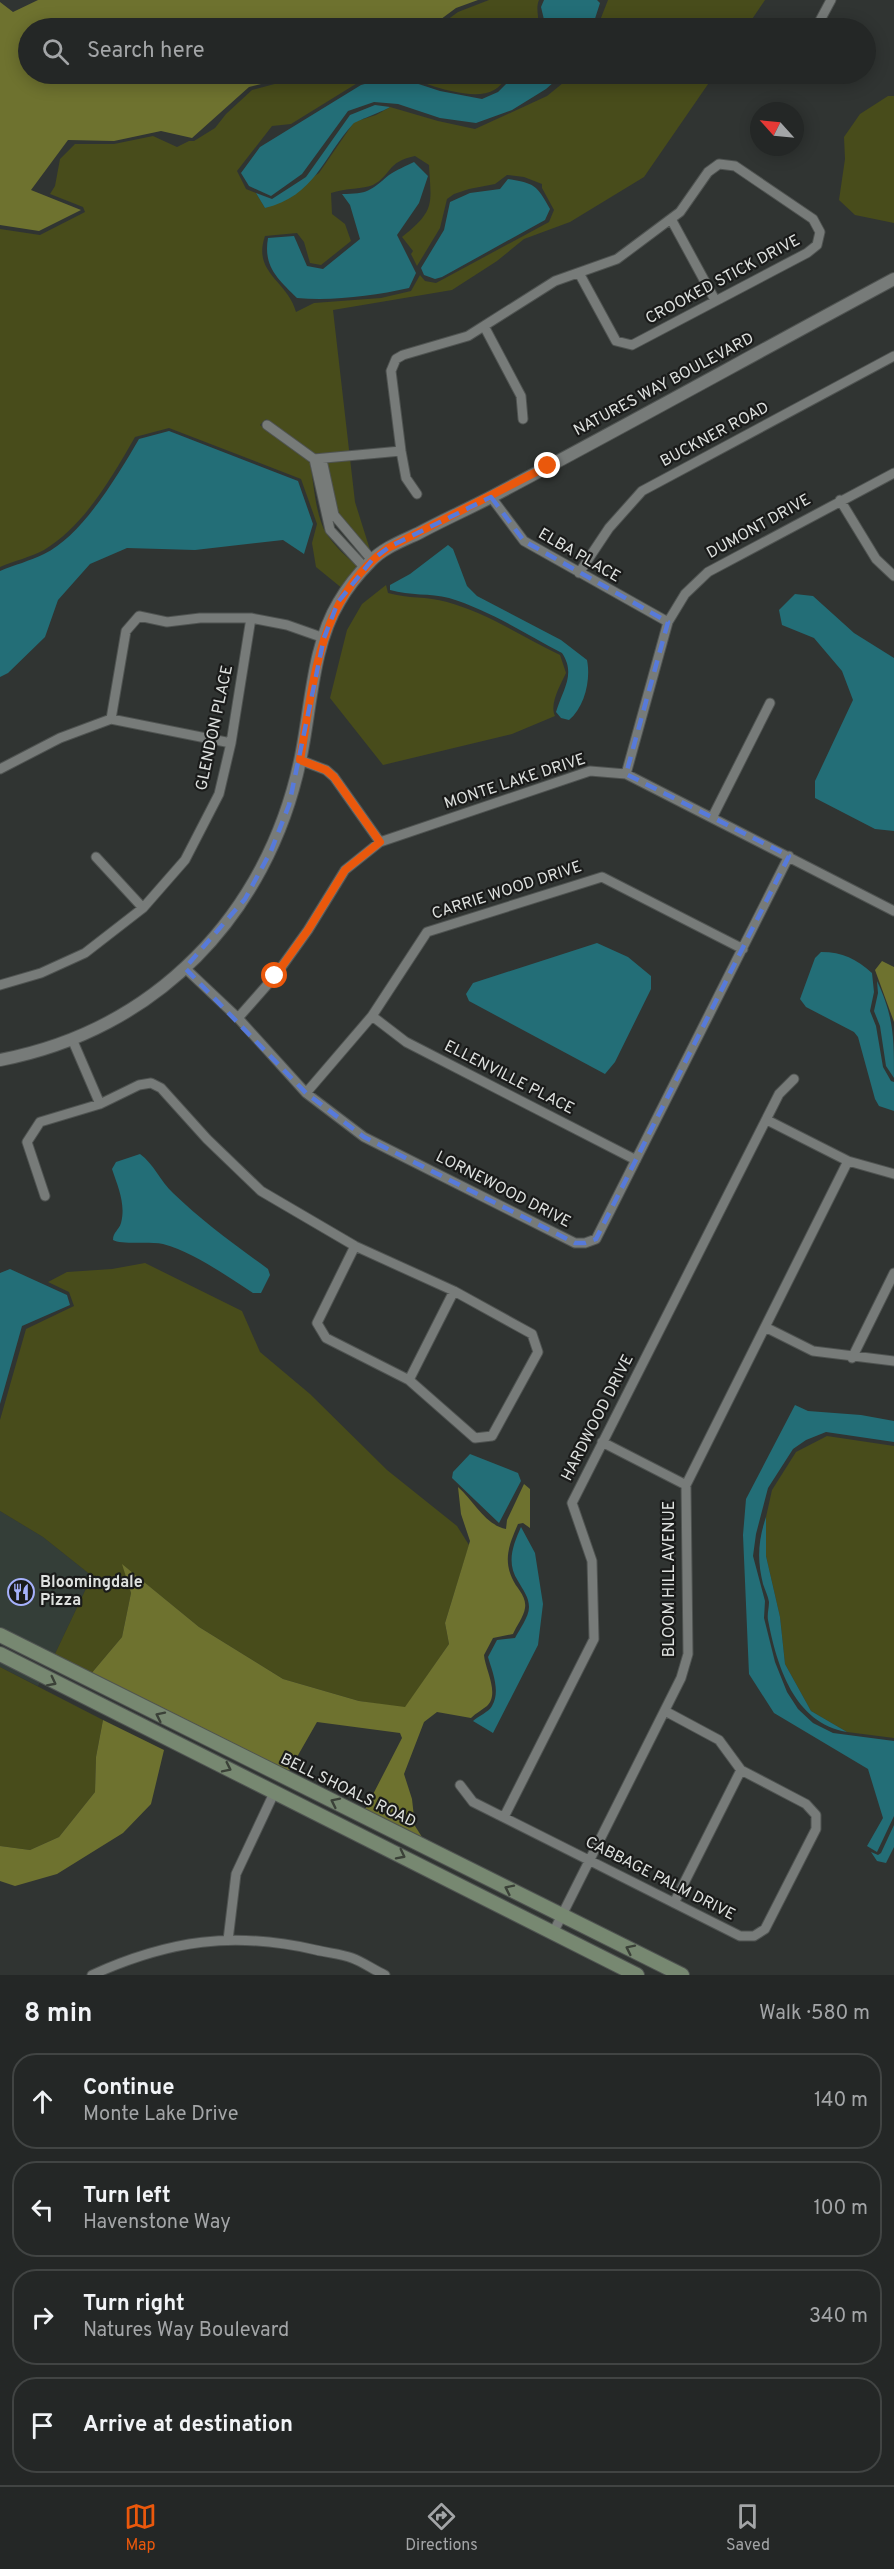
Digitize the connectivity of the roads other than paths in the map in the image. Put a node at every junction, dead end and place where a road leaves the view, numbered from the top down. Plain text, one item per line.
1 (831, 0) edge
2 (821, 18) edge
3 (671, 219) junction
4 (579, 273) junction
5 (894, 279) edge
6 (715, 300) junction
7 (484, 326) junction
8 (894, 356) edge
9 (523, 419) dead end
10 (267, 425) dead end
11 (401, 451) junction
12 (318, 460) junction
13 (894, 473) edge
14 (417, 494) dead end
15 (491, 497) junction
16 (840, 500) junction
17 (353, 539) junction
18 (344, 548) junction
19 (369, 564) junction
20 (579, 573) junction
21 (894, 576) edge
22 (251, 618) junction
23 (668, 622) junction
24 (324, 638) junction
25 (770, 703) dead end
26 (111, 719) junction
27 (231, 742) junction
28 (300, 760) junction
29 (0, 769) edge
30 (627, 774) junction
31 (713, 816) junction
32 (380, 842) junction
33 (789, 856) junction
34 (96, 857) dead end
35 (144, 908) junction
36 (894, 911) edge
37 (743, 949) junction
38 (185, 968) junction
39 (0, 985) edge
40 (372, 1016) junction
41 (238, 1018) junction
42 (72, 1039) junction
43 (0, 1060) edge
44 (794, 1079) dead end
45 (306, 1093) junction
46 (100, 1104) junction
47 (767, 1120) junction
48 (636, 1160) junction
49 (848, 1161) junction
50 (894, 1174) edge
51 (45, 1196) dead end
52 (355, 1246) junction
53 (894, 1273) edge
54 (454, 1291) junction
55 (765, 1327) junction
56 (852, 1358) junction
57 (894, 1361) edge
58 (409, 1380) junction
59 (602, 1442) junction
60 (686, 1485) junction
61 (0, 1635) edge
62 (0, 1654) edge
63 (664, 1711) junction
64 (741, 1770) junction
65 (460, 1785) dead end
66 (275, 1791) junction
67 (504, 1817) junction
68 (589, 1860) junction
69 (674, 1903) junction
70 (562, 1915) junction
71 (553, 1933) junction
72 (228, 1940) junction
73 (92, 1975) edge
74 (385, 1975) edge
75 (638, 1975) edge
76 (682, 1975) edge

1 - 2 street
3 - 4 street, CROOKED STICK DRIVE
3 - 6 street
3 - 6 street, CROOKED STICK DRIVE
4 - 6 street, CROOKED STICK DRIVE
4 - 7 street, CROOKED STICK DRIVE
5 - 15 street, NATURES WAY BOULEVARD
7 - 9 street
7 - 11 street, CROOKED STICK DRIVE
8 - 20 street, BUCKNER ROAD
10 - 12 street
11 - 12 street
11 - 14 street, CROOKED STICK DRIVE
12 - 17 street
12 - 18 street
13 - 16 street, DUMONT DRIVE
15 - 19 street, NATURES WAY BOULEVARD
15 - 20 street, ELBA PLACE
16 - 21 street
16 - 23 street, DUMONT DRIVE
17 - 18 street
17 - 19 street
18 - 19 street
19 - 24 street, NATURES WAY BOULEVARD
20 - 23 street, ELBA PLACE
22 - 24 street
22 - 26 street
22 - 27 street, GLENDON PLACE
23 - 30 street, DUMONT DRIVE
24 - 28 street, NATURES WAY BOULEVARD
25 - 31 street
26 - 27 street
26 - 29 street
27 - 35 street, GLENDON PLACE
28 - 32 street
28 - 38 street, NATURES WAY BOULEVARD
30 - 31 street, MONTE LAKE DRIVE
30 - 32 street, MONTE LAKE DRIVE
31 - 33 street, MONTE LAKE DRIVE
32 - 41 street, MONTE LAKE DRIVE
33 - 36 street, MONTE LAKE DRIVE
33 - 37 street, LORNEWOOD DRIVE
34 - 35 street
35 - 39 street, GLENDON PLACE
37 - 40 street, CARRIE WOOD DRIVE
37 - 48 street, LORNEWOOD DRIVE
38 - 41 street, LORNEWOOD DRIVE
38 - 42 street, NATURES WAY BOULEVARD
40 - 45 street, CARRIE WOOD DRIVE
40 - 48 street, ELLENVILLE PLACE
41 - 45 street, LORNEWOOD DRIVE
42 - 43 street, NATURES WAY BOULEVARD
42 - 46 street
44 - 47 street, HARDWOOD DRIVE
45 - 48 street, LORNEWOOD DRIVE
46 - 51 street
46 - 52 street
47 - 49 street
47 - 59 street, HARDWOOD DRIVE
49 - 50 street
49 - 55 street, BLOOM HILL AVENUE
52 - 54 street
52 - 58 street
53 - 56 street
54 - 58 street
54 - 58 street
55 - 56 street
55 - 60 street, BLOOM HILL AVENUE
56 - 57 street
59 - 60 street
59 - 67 street, HARDWOOD DRIVE
60 - 63 street, BLOOM HILL AVENUE
70 -> 61 main road, BELL SHOALS ROAD
62 -> 66 main road, BELL SHOALS ROAD
63 - 64 street, CABBAGE PALM DRIVE
63 - 68 street, BLOOM HILL AVENUE
64 - 69 street
64 - 69 street, CABBAGE PALM DRIVE
65 - 67 street, CABBAGE PALM DRIVE
66 -> 71 main road, BELL SHOALS ROAD
66 - 72 street
67 - 68 street, CABBAGE PALM DRIVE
68 - 69 street, CABBAGE PALM DRIVE
68 - 70 street, BLOOM HILL AVENUE
70 - 71 street, BLOOM HILL AVENUE
76 -> 70 main road, BELL SHOALS ROAD
71 - 75 main road, BELL SHOALS ROAD
72 - 73 street
72 - 74 street

